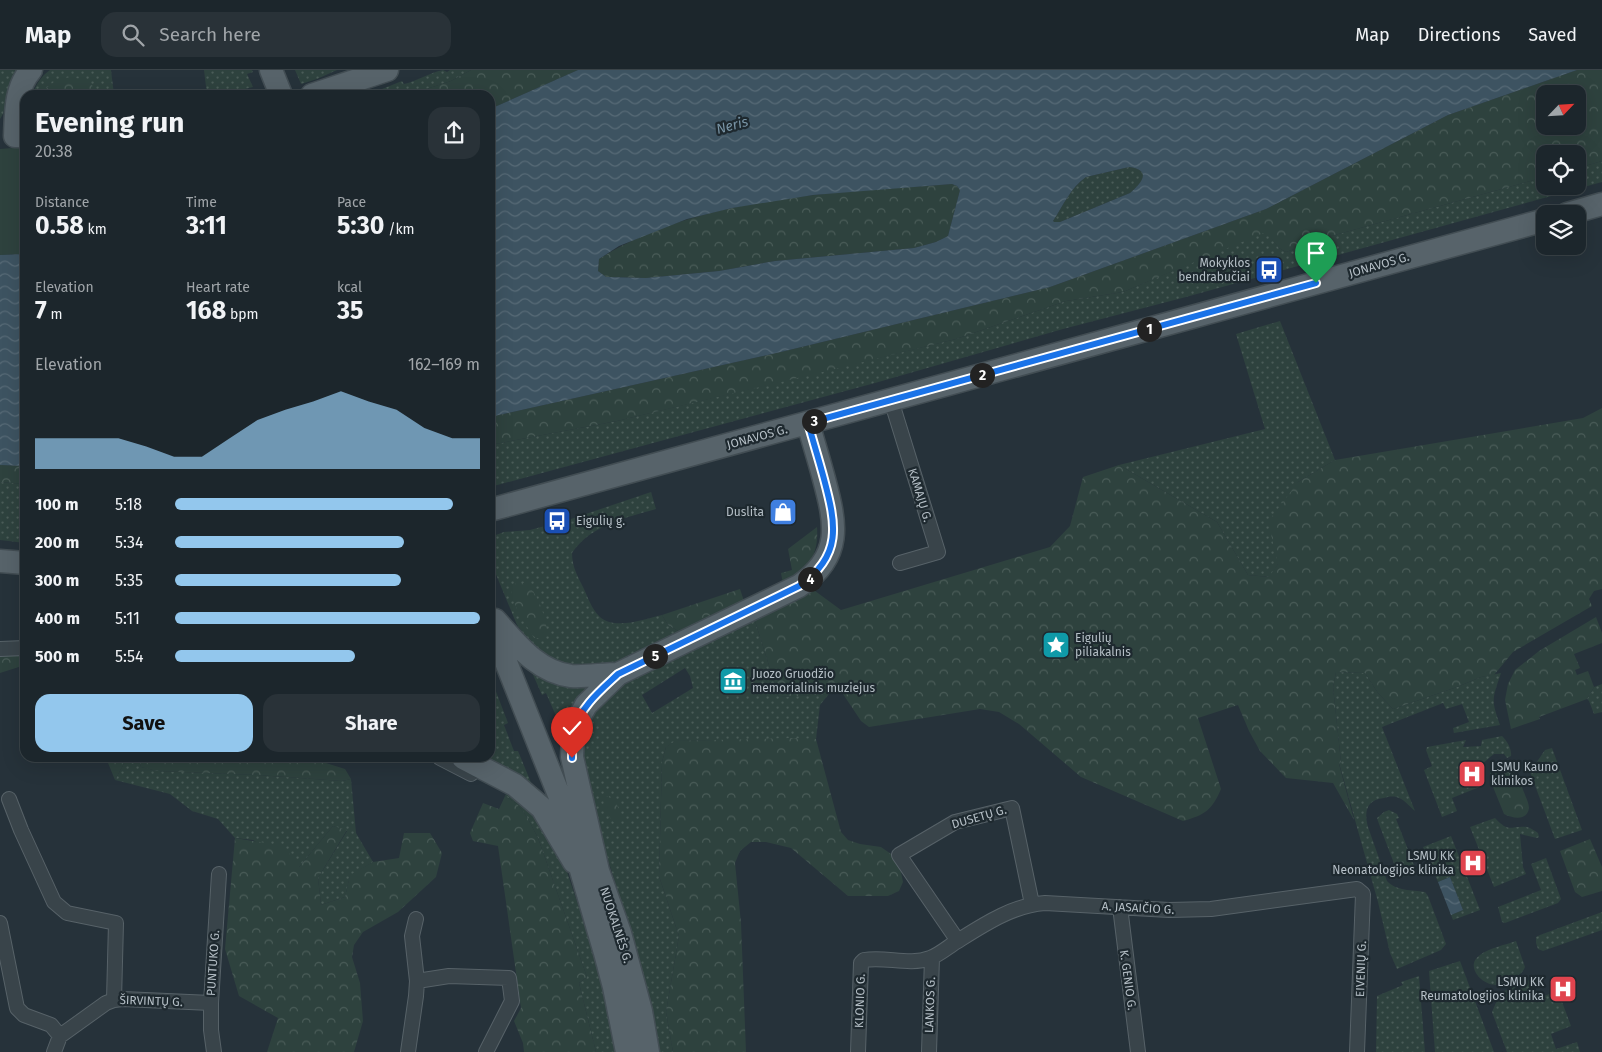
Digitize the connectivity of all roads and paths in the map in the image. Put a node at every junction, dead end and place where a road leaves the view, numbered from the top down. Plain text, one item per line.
1 (31, 70) edge
2 (271, 70) edge
3 (373, 72) edge
4 (279, 90) edge
5 (325, 90) edge
6 (20, 136) edge
7 (1602, 204) edge
8 (1586, 209) edge
9 (1536, 222) edge
10 (891, 400) junction
11 (808, 423) junction
12 (495, 509) edge
13 (0, 562) edge
14 (20, 563) edge
15 (900, 563) dead end
16 (495, 620) edge
17 (495, 635) edge
18 (20, 648) edge
19 (0, 649) edge
20 (618, 674) junction
21 (468, 764) edge
22 (511, 796) dead end
23 (9, 799) dead end
24 (219, 874) dead end
25 (590, 874) junction
26 (1357, 890) joint
27 (1032, 904) junction
28 (1120, 907) junction
29 (416, 918) dead end
30 (0, 923) edge
31 (958, 941) junction
32 (932, 958) junction
33 (417, 981) junction
34 (114, 1000) junction
35 (211, 1003) junction
36 (60, 1036) junction
37 (54, 1052) edge
38 (214, 1052) edge
39 (408, 1052) edge
40 (486, 1052) edge
41 (627, 1052) edge
42 (648, 1052) edge
43 (858, 1052) edge
44 (929, 1052) edge
45 (1138, 1052) edge
46 (1357, 1052) edge

1 - 6 main road
2 - 4 main road
3 - 5 main road
7 - 8 main road
9 - 10 main road, JONAVOS G.
10 - 11 main road, JONAVOS G.
10 - 15 street, KAMAJŲ G.
11 - 12 main road, JONAVOS G.
11 - 20 main road
13 - 14 main road
16 - 20 main road
17 - 25 main road, NUOKALNĖS G.
18 - 19 street
20 - 25 main road
21 - 22 street
21 - 25 main road
23 - 34 street
24 - 35 street, PUNTUKO G.
25 - 41 main road, NUOKALNĖS G.
25 - 42 main road, NUOKALNĖS G.
26 - 28 street, A. JASAIČIO G.
26 - 46 street, EIVENIŲ G.
27 - 28 street, A. JASAIČIO G.
27 - 31 street, A. JASAIČIO G.
27 - 31 street, DUSETŲ G.
28 - 45 street, K. GENIO G.
29 - 33 street
30 - 36 street
31 - 32 street, A. JASAIČIO G.
32 - 43 street, KLONIO G.
32 - 44 street, LANKOS G.
33 - 39 street
33 - 40 street
34 - 35 street, ŠIRVINTŲ G.
34 - 36 street, ŠIRVINTŲ G.
35 - 38 street, PUNTUKO G.
36 - 37 street

